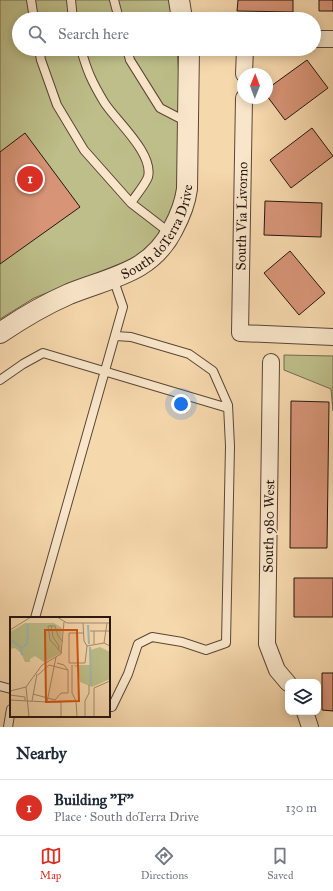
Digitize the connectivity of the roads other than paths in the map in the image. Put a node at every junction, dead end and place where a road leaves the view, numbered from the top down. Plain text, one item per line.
1 (31, 0) edge
2 (71, 0) edge
3 (114, 0) edge
4 (180, 0) edge
5 (33, 12) edge
6 (72, 12) edge
7 (117, 12) edge
8 (181, 12) edge
9 (321, 39) edge
10 (333, 39) edge
11 (40, 56) edge
12 (83, 56) edge
13 (129, 56) edge
14 (189, 56) edge
15 (245, 56) edge
16 (244, 68) edge
17 (244, 104) edge
18 (188, 122) junction
19 (131, 203) junction
20 (171, 234) junction
21 (113, 278) junction
22 (0, 333) edge
23 (116, 336) junction
24 (333, 337) edge
25 (271, 362) dead end
26 (106, 372) junction
27 (0, 380) edge
28 (228, 408) junction
29 (35, 617) edge
30 (285, 679) edge
31 (0, 686) edge
32 (10, 689) edge
33 (110, 707) edge
34 (10, 715) edge
35 (306, 715) edge
36 (8, 727) edge
37 (310, 727) edge

1 - 5 lane
2 - 6 lane
3 - 7 lane
4 - 8 street
9 - 10 street
11 - 19 lane
12 - 19 lane
13 - 18 lane
14 - 18 street, South doTerra Drive
15 - 16 street
17 - 24 street, South Via Livorno
18 - 20 street, South doTerra Drive
19 - 20 lane
20 - 21 street, South doTerra Drive
21 - 22 street, South doTerra Drive
21 - 23 lane
23 - 26 lane
23 - 28 lane
25 - 30 street, South 980 West
26 - 27 lane
26 - 28 lane
26 - 29 lane
28 - 33 lane
31 - 32 lane
34 - 36 lane
35 - 37 street

